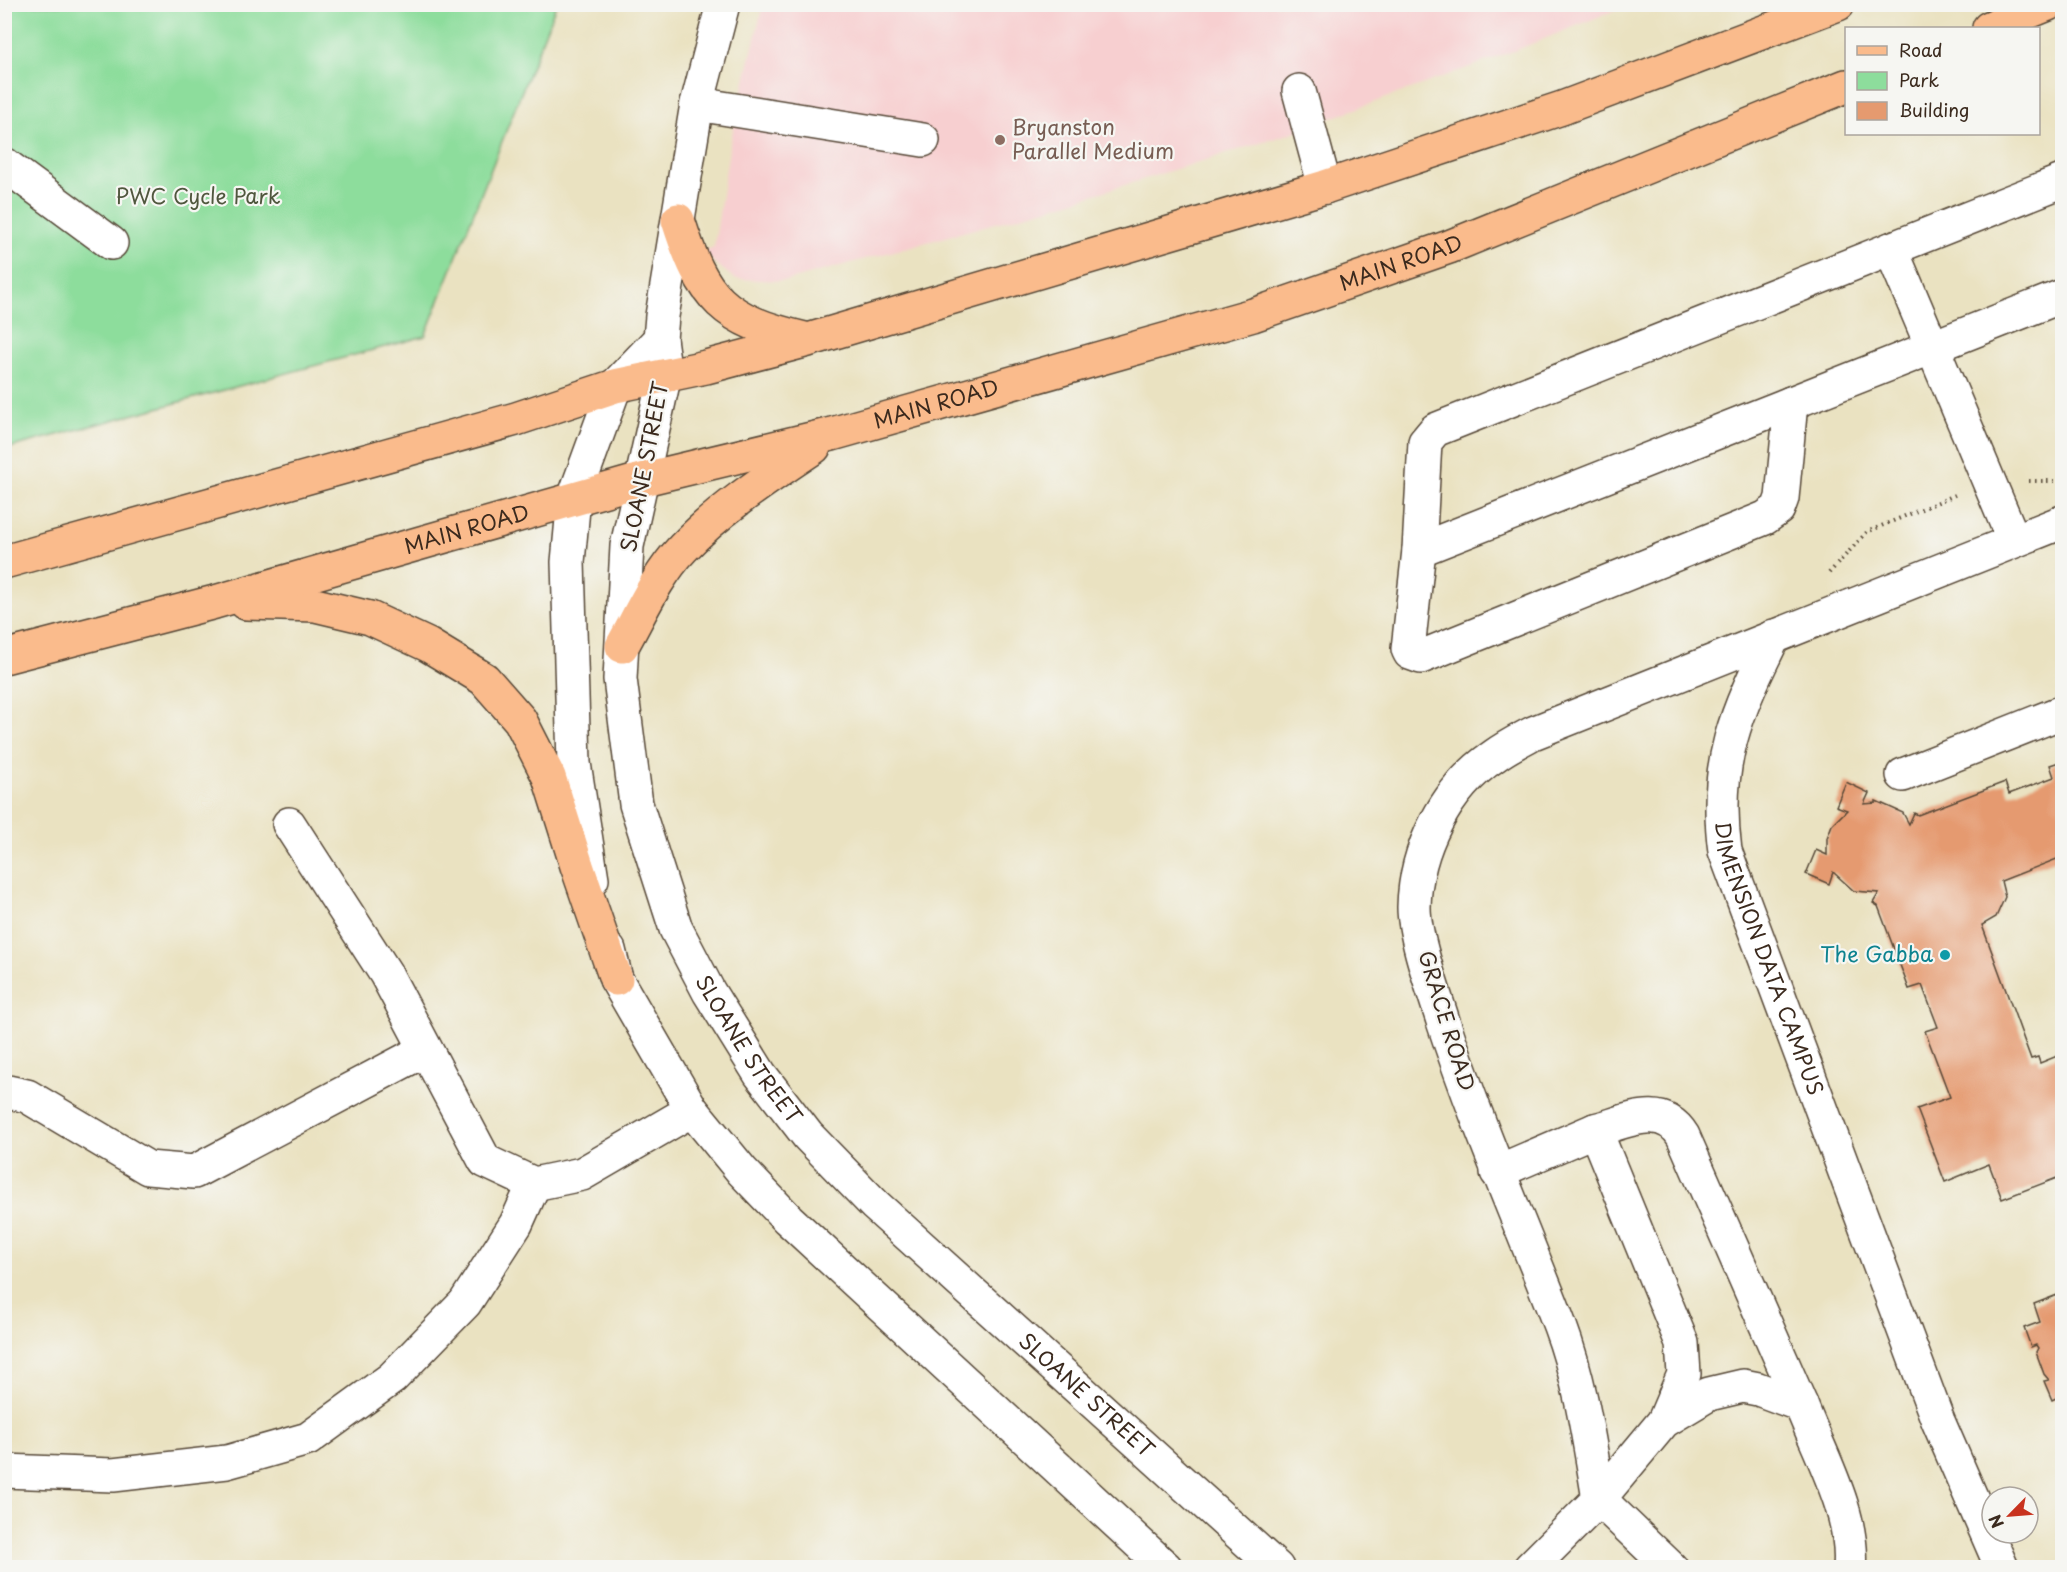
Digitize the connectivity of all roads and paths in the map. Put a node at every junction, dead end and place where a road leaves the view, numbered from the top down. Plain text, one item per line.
1 (723, 4) edge
2 (1838, 4) edge
3 (2048, 4) edge
4 (1991, 27) edge
5 (1845, 86) edge
6 (1299, 91) dead end
7 (697, 104) junction
8 (923, 140) dead end
9 (4, 164) edge
10 (2062, 181) edge
11 (1325, 187) junction
12 (678, 220) junction
13 (111, 243) dead end
14 (1891, 249) junction
15 (2062, 296) edge
16 (660, 339) junction
17 (808, 340) junction
18 (1932, 347) junction
19 (665, 374) junction
20 (615, 386) junction
21 (1791, 403) junction
22 (832, 434) junction
23 (644, 479) junction
24 (2062, 481) edge
25 (1989, 482) junction
26 (574, 498) junction
27 (2062, 522) edge
28 (2014, 541) junction
29 (1419, 550) junction
30 (4, 562) edge
31 (1824, 579) dead end
32 (215, 602) junction
33 (1774, 636) junction
34 (622, 646) junction
35 (4, 657) edge
36 (2062, 712) edge
37 (1903, 775) dead end
38 (289, 824) dead end
39 (616, 979) junction
40 (425, 1050) junction
41 (4, 1091) edge
42 (692, 1110) junction
43 (1595, 1130) junction
44 (1497, 1172) junction
45 (534, 1184) junction
46 (1801, 1405) junction
47 (1664, 1421) junction
48 (4, 1471) edge
49 (1599, 1499) junction
50 (1167, 1568) edge
51 (1277, 1568) edge
52 (1530, 1568) edge
53 (1671, 1568) edge
54 (1850, 1568) edge
55 (2002, 1568) edge

1 - 7 street, SLOANE STREET
2 - 11 main road
3 - 4 main road
5 - 22 main road, MAIN ROAD
6 - 11 street
7 - 8 street
7 - 12 street, SLOANE STREET
9 - 13 street
10 - 14 street
11 - 17 main road
12 - 16 street, SLOANE STREET
12 - 17 main road
14 - 18 street
14 - 29 street
15 - 18 street
16 - 19 street, SLOANE STREET
16 - 20 street, SLOANE STREET
17 - 19 main road
18 - 21 street
18 - 25 street
19 - 20 main road
19 - 23 street, SLOANE STREET
20 - 26 street, SLOANE STREET
20 - 30 main road
21 - 29 street
21 - 29 street
22 - 23 main road, MAIN ROAD
22 - 34 main road
23 - 26 main road, MAIN ROAD
23 - 34 street, SLOANE STREET
24 - 25 path
25 - 28 street
25 - 31 path
26 - 32 main road, MAIN ROAD
26 - 39 street, SLOANE STREET
27 - 28 street
28 - 33 street
32 - 35 main road, MAIN ROAD
32 - 39 main road
33 - 44 street, GRACE ROAD
33 - 55 street, DIMENSION DATA CAMPUS
34 - 51 street, SLOANE STREET
36 - 37 street
38 - 40 street
39 - 42 street, SLOANE STREET
40 - 41 street
40 - 45 street
42 - 45 street
42 - 50 street, SLOANE STREET
43 - 44 street
43 - 46 street
43 - 47 street
44 - 49 street, GRACE ROAD
45 - 48 street
46 - 47 street
46 - 54 street
47 - 49 street
49 - 52 street
49 - 53 street

